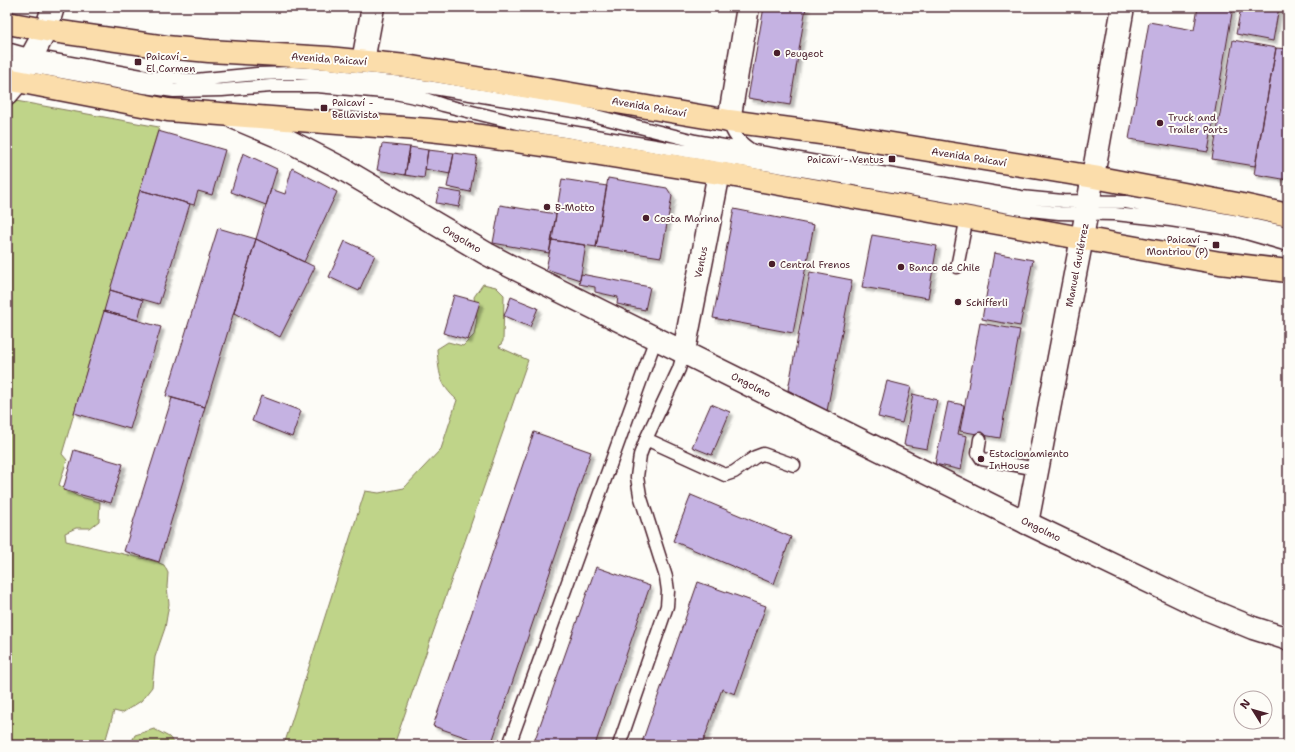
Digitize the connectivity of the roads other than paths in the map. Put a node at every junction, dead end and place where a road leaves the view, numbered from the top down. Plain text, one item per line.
1 (53, 7) edge
2 (373, 7) edge
3 (748, 7) edge
4 (1123, 7) edge
5 (7, 23) edge
6 (46, 30) junction
7 (7, 49) edge
8 (363, 61) junction
9 (16, 73) edge
10 (222, 113) junction
11 (729, 121) junction
12 (752, 150) junction
13 (718, 173) junction
14 (1094, 177) junction
15 (1088, 207) junction
16 (1288, 215) edge
17 (967, 217) junction
18 (1288, 233) edge
19 (1082, 238) junction
20 (1288, 245) edge
21 (957, 268) dead end
22 (1288, 271) edge
23 (656, 338) junction
24 (684, 352) junction
25 (646, 439) junction
26 (980, 439) dead end
27 (794, 465) dead end
28 (1037, 469) junction
29 (1027, 523) junction
30 (1288, 639) edge
31 (509, 745) edge
32 (619, 745) edge

1 - 6 street
2 - 8 street
3 - 11 street
4 - 14 street, Manuel Gutiérrez
5 - 6 main road, Avenida Paicaví
6 - 8 main road, Avenida Paicaví
6 - 9 street
7 - 9 lane
8 - 11 main road, Avenida Paicaví
9 - 10 main road
9 - 12 lane
9 - 15 lane
10 - 13 main road
10 - 23 street, Ongolmo
11 - 12 lane
11 - 14 main road, Avenida Paicaví
12 - 15 lane
13 - 17 main road
13 - 24 street, Ventus
14 - 15 street, Manuel Gutiérrez
14 - 16 main road, Avenida Paicaví
15 - 18 lane
15 - 19 street, Manuel Gutiérrez
15 - 20 lane
17 - 19 main road
17 - 21 lane
19 - 22 main road
19 - 28 street, Manuel Gutiérrez
23 - 24 street, Ongolmo
23 - 31 lane
24 - 25 lane
24 - 29 street, Ongolmo
25 - 27 lane
25 - 32 lane
26 - 28 lane
28 - 29 street, Manuel Gutiérrez
29 - 30 street, Ongolmo

